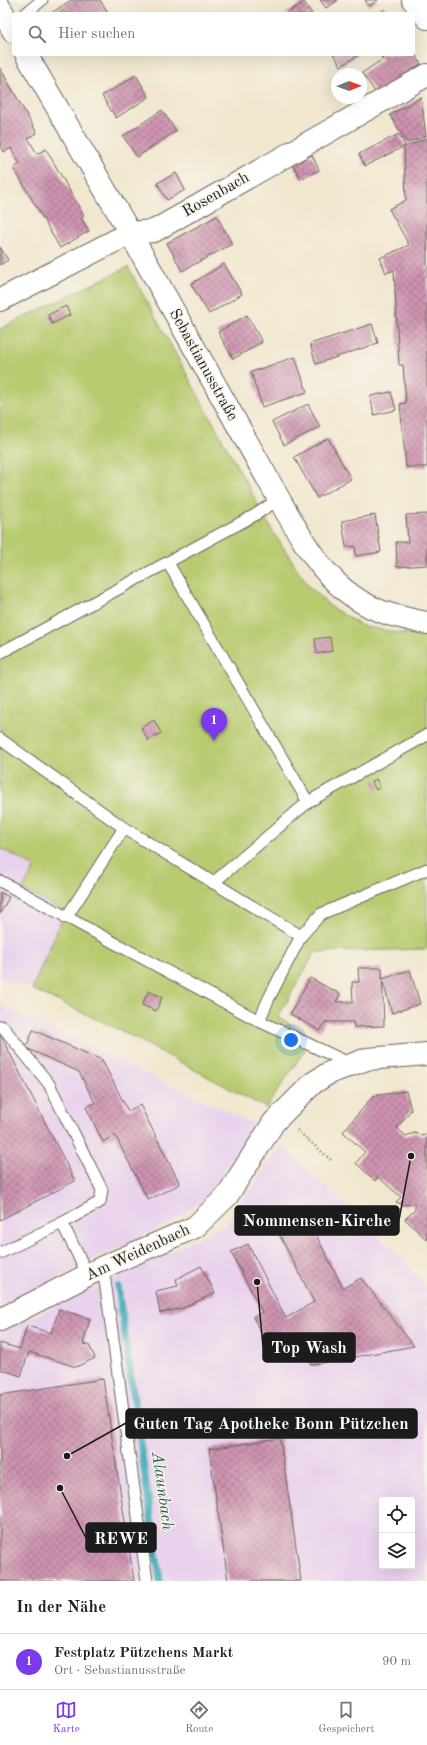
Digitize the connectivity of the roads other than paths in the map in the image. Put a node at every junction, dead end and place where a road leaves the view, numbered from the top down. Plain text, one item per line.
1 (42, 0) edge
2 (413, 0) edge
3 (25, 12) edge
4 (427, 18) edge
5 (27, 56) edge
6 (427, 75) edge
7 (130, 233) junction
8 (0, 300) edge
9 (278, 499) junction
10 (168, 563) junction
11 (427, 622) edge
12 (0, 653) edge
13 (427, 735) edge
14 (0, 739) edge
15 (308, 802) junction
16 (124, 828) junction
17 (427, 869) edge
18 (0, 881) edge
19 (213, 882) junction
20 (66, 918) junction
21 (301, 936) junction
22 (259, 1021) junction
23 (0, 1026) edge
24 (427, 1054) edge
25 (352, 1064) junction
26 (62, 1223) junction
27 (0, 1253) edge
28 (96, 1271) junction
29 (0, 1320) edge
30 (147, 1581) edge

1 - 3 lane
2 - 4 street
5 - 7 street, Sebastianusstraße
6 - 7 street, Rosenbach
7 - 8 street, Rosenbach
7 - 9 street, Sebastianusstraße
9 - 10 lane
9 - 11 street, Sebastianusstraße
10 - 12 lane
10 - 15 lane
13 - 15 lane
14 - 16 lane
15 - 19 lane
16 - 19 lane
16 - 20 lane
17 - 21 lane
18 - 20 lane
19 - 21 lane
20 - 22 lane
21 - 22 lane
22 - 25 lane
23 - 26 lane
24 - 25 street, Am Weidenbach
25 - 28 street, Am Weidenbach
26 - 27 lane
26 - 28 lane
28 - 29 street, Am Weidenbach
28 - 30 lane

